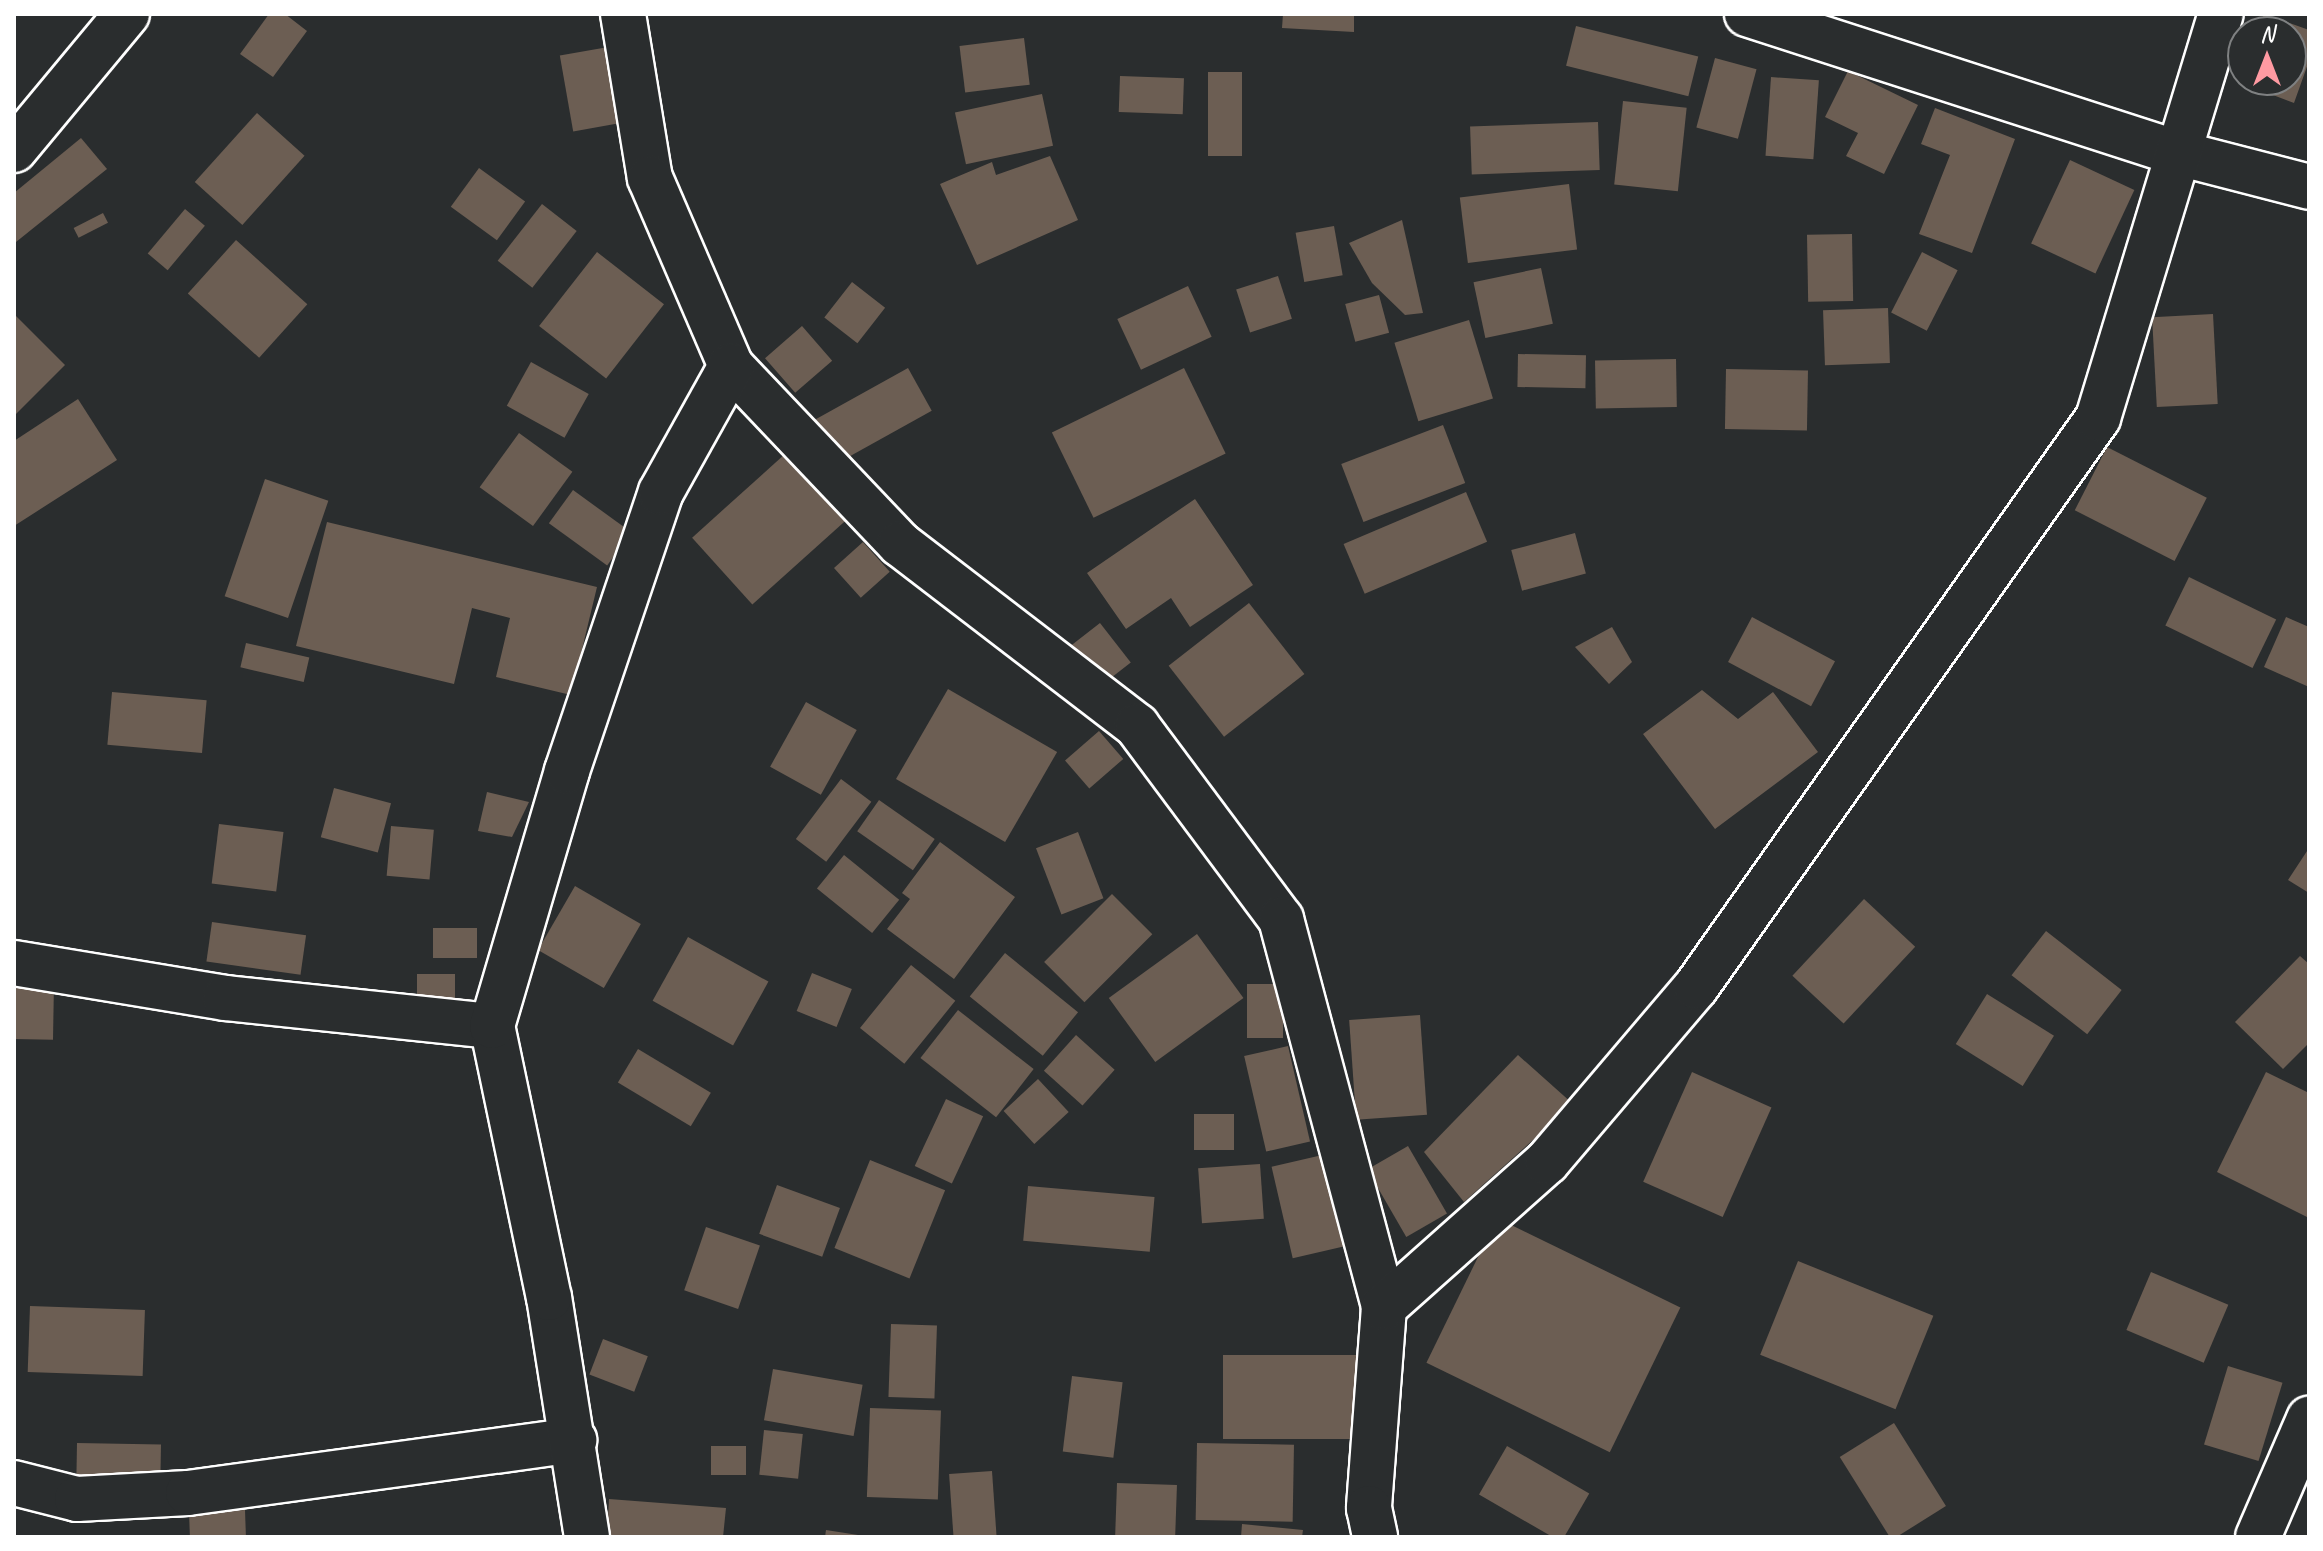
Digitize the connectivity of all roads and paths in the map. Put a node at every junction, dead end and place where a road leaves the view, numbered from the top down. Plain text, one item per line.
1 (127, 14) edge
2 (623, 14) edge
3 (1747, 14) edge
4 (2221, 14) edge
5 (14, 150) edge
6 (2178, 153) junction
7 (2309, 187) edge
8 (731, 366) junction
9 (14, 963) edge
10 (492, 1026) junction
11 (1384, 1307) junction
12 (2309, 1419) edge
13 (574, 1440) junction
14 (14, 1483) edge
15 (587, 1537) edge
16 (1375, 1537) edge
17 (2258, 1537) edge

1 - 5 street
2 - 8 street
3 - 6 street
4 - 6 street
6 - 7 street
6 - 11 street
8 - 10 street
8 - 11 street
9 - 10 street
10 - 13 street
11 - 16 street
12 - 17 street
13 - 14 street
13 - 15 street

